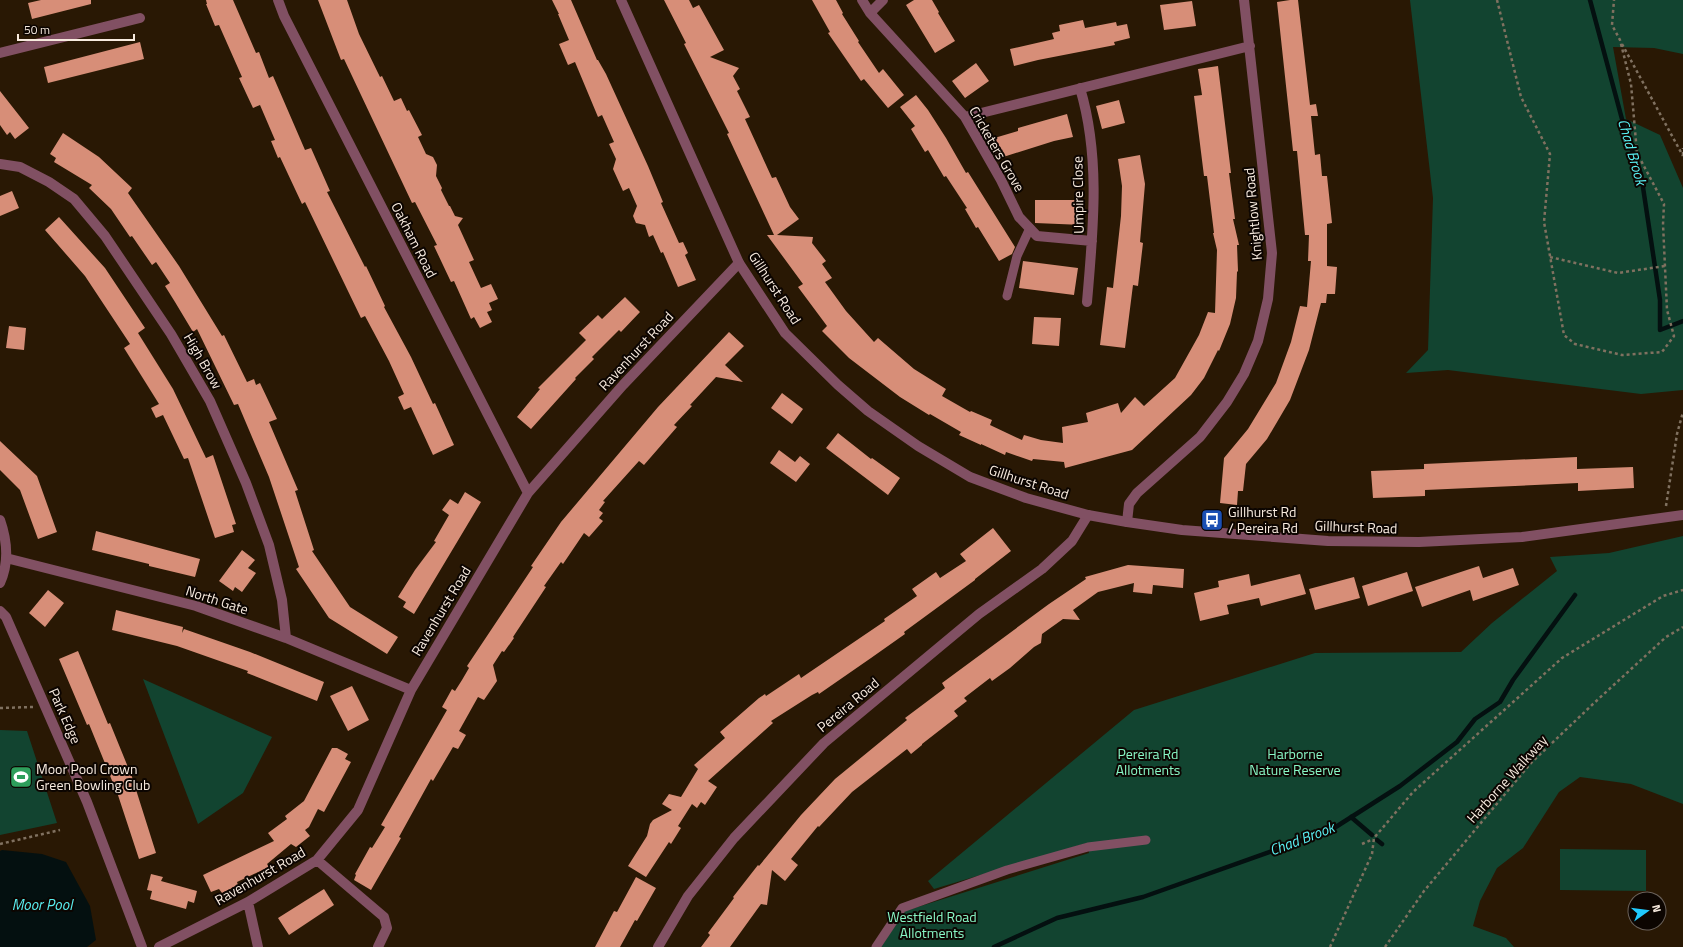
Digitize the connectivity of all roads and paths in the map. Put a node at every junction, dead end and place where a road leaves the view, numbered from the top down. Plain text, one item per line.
1 (278, 0) edge
2 (621, 0) edge
3 (862, 0) edge
4 (883, 0) edge
5 (1244, 0) edge
6 (1496, 0) edge
7 (1614, 0) edge
8 (870, 13) junction
9 (140, 18) dead end
10 (1620, 40) junction
11 (1250, 46) junction
12 (0, 53) edge
13 (1080, 88) junction
14 (965, 116) junction
15 (1683, 148) edge
16 (1683, 157) edge
17 (0, 164) edge
18 (1030, 228) junction
19 (1092, 241) junction
20 (1550, 257) junction
21 (739, 263) junction
22 (1666, 266) junction
23 (1008, 296) dead end
24 (1088, 302) dead end
25 (1683, 412) edge
26 (528, 493) junction
27 (1088, 515) junction
28 (1683, 515) edge
29 (1664, 518) junction
30 (0, 520) edge
31 (1127, 522) junction
32 (6, 558) junction
33 (0, 583) edge
34 (1683, 590) edge
35 (0, 611) edge
36 (1683, 627) edge
37 (286, 638) junction
38 (411, 690) junction
39 (44, 701) junction
40 (0, 708) edge
41 (60, 830) dead end
42 (1374, 838) junction
43 (1146, 840) dead end
44 (0, 844) edge
45 (1362, 844) dead end
46 (317, 860) junction
47 (248, 902) junction
48 (142, 947) edge
49 (159, 947) edge
50 (258, 947) edge
51 (378, 947) edge
52 (658, 947) edge
53 (876, 947) edge
54 (1330, 947) edge
55 (1385, 947) edge

1 - 26 street, Oakham Road
2 - 21 street, Gillhurst Road
3 - 8 street, Cricketers Grove
4 - 8 street
5 - 11 street, Knightlow Road
6 - 20 path
7 - 10 path
8 - 14 street, Cricketers Grove
9 - 12 street
10 - 16 path
10 - 22 path
11 - 13 street
11 - 31 street, Knightlow Road
13 - 14 street
13 - 19 street, Umpire Close
14 - 18 street, Cricketers Grove
15 - 16 path
17 - 37 street, High Brow
18 - 19 street, Cricketers Grove
18 - 23 lane
19 - 24 street, Umpire Close
20 - 22 path
20 - 22 path
21 - 26 street, Ravenhurst Road
21 - 27 street, Gillhurst Road
25 - 29 path
26 - 38 street, Ravenhurst Road
27 - 31 street, Gillhurst Road
27 - 52 street, Pereira Road
28 - 29 street, Gillhurst Road
29 - 31 street, Gillhurst Road
30 - 32 street
32 - 33 street
32 - 37 street, North Gate
34 - 42 path
35 - 39 street, Park Edge
36 - 55 path, Harborne Walkway
37 - 38 street, North Gate
38 - 46 street, Ravenhurst Road
39 - 40 path
39 - 48 street, Park Edge
41 - 44 path
42 - 45 path
42 - 54 path
43 - 53 lane
46 - 47 street, Ravenhurst Road
46 - 51 street
47 - 49 street, Ravenhurst Road
47 - 50 street

